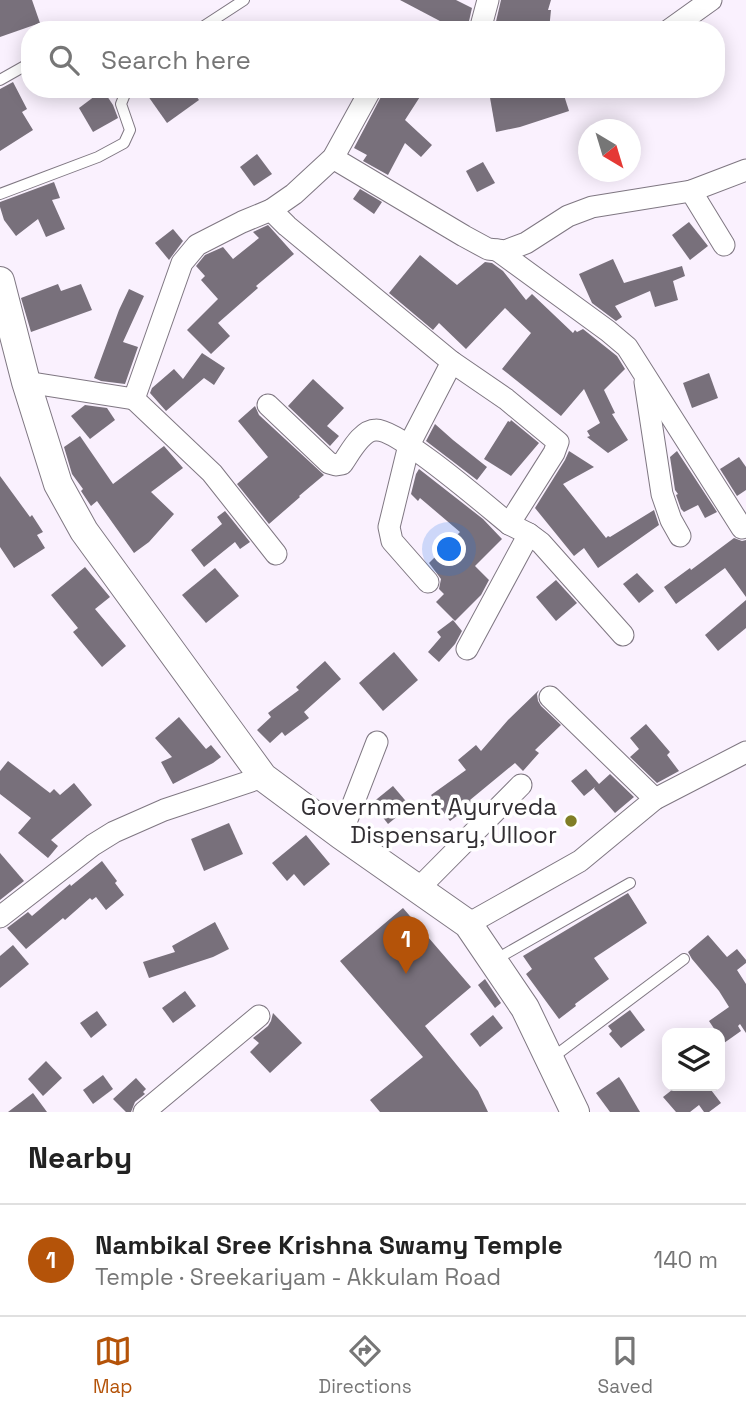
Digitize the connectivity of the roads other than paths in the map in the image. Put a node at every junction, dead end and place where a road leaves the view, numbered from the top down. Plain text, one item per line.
1 (244, 0) edge
2 (488, 0) edge
3 (711, 0) edge
4 (212, 21) edge
5 (482, 21) edge
6 (682, 21) edge
7 (21, 68) edge
8 (0, 80) edge
9 (123, 98) edge
10 (366, 98) edge
11 (333, 158) junction
12 (746, 170) edge
13 (691, 191) junction
14 (0, 194) edge
15 (271, 210) junction
16 (724, 245) dead end
17 (497, 250) junction
18 (0, 281) edge
19 (452, 362) junction
20 (644, 374) junction
21 (26, 382) junction
22 (134, 399) junction
23 (268, 405) dead end
24 (409, 444) junction
25 (509, 524) junction
26 (742, 528) dead end
27 (529, 534) junction
28 (680, 536) dead end
29 (276, 554) dead end
30 (428, 582) dead end
31 (623, 635) dead end
32 (467, 649) dead end
33 (550, 697) dead end
34 (377, 741) dead end
35 (746, 752) edge
36 (263, 777) junction
37 (521, 785) dead end
38 (655, 799) junction
39 (341, 835) junction
40 (630, 883) dead end
41 (418, 889) junction
42 (0, 917) edge
43 (468, 924) junction
44 (684, 959) dead end
45 (493, 961) junction
46 (259, 1016) dead end
47 (550, 1060) junction
48 (568, 1110) edge
49 (144, 1112) edge

1 - 4 lane
2 - 5 street
3 - 6 street
7 - 8 lane
9 - 14 lane
10 - 11 street
11 - 15 street
11 - 17 street
12 - 13 street
13 - 16 street
13 - 17 street
15 - 19 street
15 - 22 street
17 - 20 street
18 - 21 main road
19 - 24 street
19 - 25 street
20 - 26 street
20 - 28 street
21 - 22 street
21 - 36 main road
22 - 29 street
23 - 24 street
24 - 25 street
24 - 30 street
25 - 27 street
27 - 31 street
27 - 32 street
33 - 38 street
34 - 39 street
35 - 38 street
36 - 39 main road
36 - 42 street
37 - 41 street
38 - 43 street
39 - 41 main road
40 - 45 lane
41 - 43 main road
43 - 45 main road
44 - 47 lane
45 - 47 main road
46 - 49 street
47 - 48 main road

